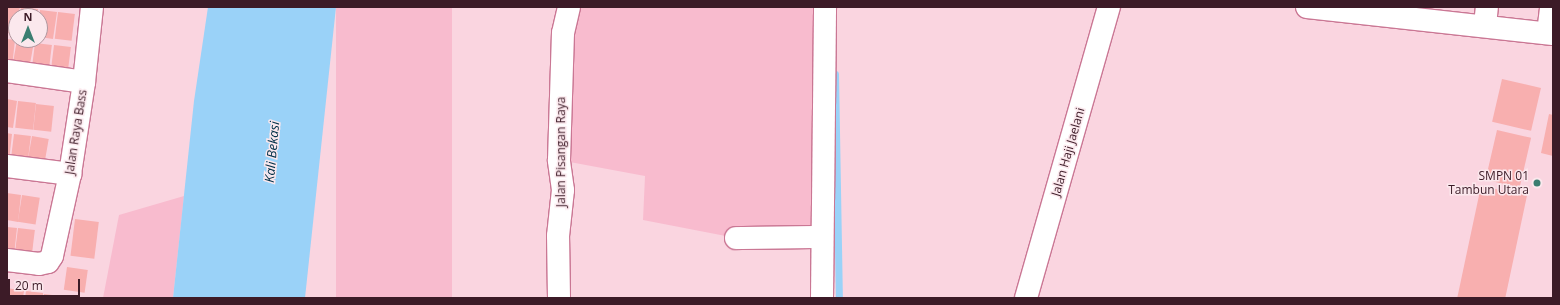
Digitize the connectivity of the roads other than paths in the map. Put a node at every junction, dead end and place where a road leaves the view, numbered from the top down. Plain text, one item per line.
1 (92, 7) edge
2 (569, 7) edge
3 (825, 7) edge
4 (1109, 7) edge
5 (1307, 7) edge
6 (1552, 7) edge
7 (1486, 16) edge
8 (1551, 33) edge
9 (7, 71) edge
10 (84, 82) junction
11 (7, 166) edge
12 (70, 174) junction
13 (821, 237) junction
14 (736, 238) dead end
15 (7, 260) edge
16 (559, 298) edge
17 (822, 298) edge
18 (1026, 298) edge

1 - 10 street, Jalan Raya Bass
2 - 16 street, Jalan Pisangan Raya
3 - 13 street
4 - 18 street, Jalan Haji Jaelani
5 - 7 street
6 - 8 street
7 - 8 street
9 - 10 street
10 - 12 street, Jalan Raya Bass
11 - 12 street
12 - 15 street, Jalan Raya Bass
13 - 14 street
13 - 17 street

